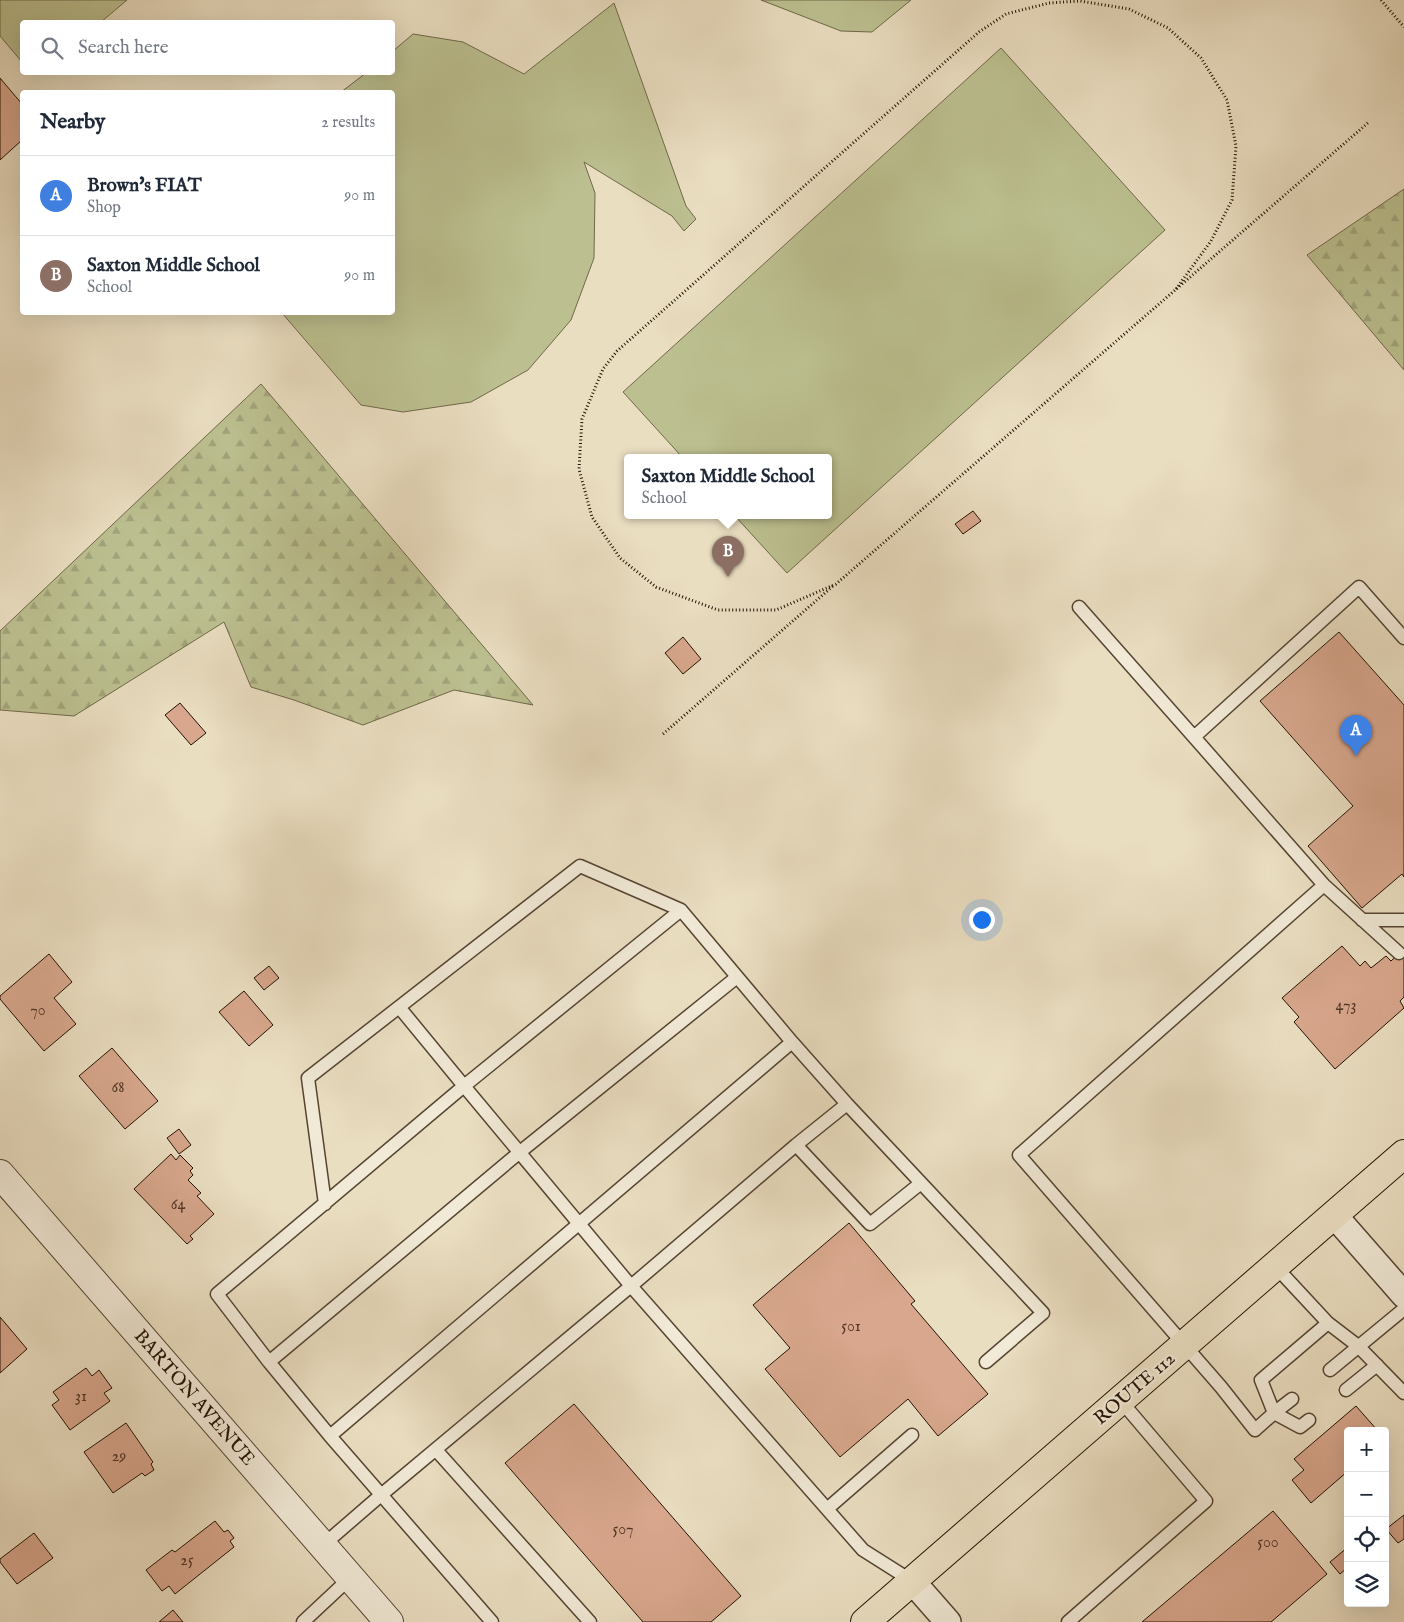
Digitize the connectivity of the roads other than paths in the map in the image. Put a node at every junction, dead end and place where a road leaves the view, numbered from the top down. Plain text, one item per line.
1 (1080, 608) dead end
2 (1404, 638) edge
3 (1194, 737) junction
4 (1324, 885) junction
5 (681, 910) junction
6 (1362, 920) junction
7 (1404, 920) edge
8 (1399, 953) dead end
9 (737, 977) junction
10 (399, 1007) junction
11 (792, 1042) junction
12 (464, 1086) junction
13 (847, 1104) junction
14 (796, 1145) junction
15 (520, 1152) junction
16 (1404, 1154) edge
17 (0, 1174) edge
18 (921, 1183) junction
19 (324, 1204) junction
20 (1334, 1215) junction
21 (579, 1224) junction
22 (1275, 1266) junction
23 (631, 1286) junction
24 (1404, 1295) edge
25 (1404, 1309) edge
26 (1328, 1323) junction
27 (1184, 1346) junction
28 (1358, 1346) junction
29 (269, 1362) junction
30 (986, 1362) dead end
31 (1377, 1365) junction
32 (1330, 1370) dead end
33 (1346, 1390) dead end
34 (1404, 1393) edge
35 (1292, 1399) dead end
36 (1121, 1401) junction
37 (1274, 1413) junction
38 (1309, 1420) dead end
39 (912, 1435) dead end
40 (330, 1436) junction
41 (436, 1450) junction
42 (380, 1495) junction
43 (827, 1510) junction
44 (322, 1546) junction
45 (350, 1578) junction
46 (912, 1581) junction
47 (303, 1622) edge
48 (389, 1622) edge
49 (492, 1622) edge
50 (590, 1622) edge
51 (864, 1622) edge
52 (948, 1622) edge
53 (1068, 1622) edge

1 - 3 lane
2 - 3 lane
3 - 4 lane
4 - 6 lane
4 - 27 lane
5 - 9 lane
5 - 10 lane
5 - 12 lane
6 - 7 lane
6 - 8 lane
9 - 11 lane
9 - 15 lane
10 - 12 lane
10 - 19 lane
11 - 13 lane
11 - 21 lane
12 - 15 lane
12 - 19 lane
13 - 14 lane
13 - 18 lane
14 - 18 lane
14 - 23 lane
15 - 21 lane
15 - 29 lane
16 - 20 main road, ROUTE 112
17 - 44 street, BARTON AVENUE
18 - 30 lane
19 - 29 lane
20 - 22 main road, ROUTE 112
20 - 24 street
21 - 23 lane
21 - 40 lane
22 - 26 lane
22 - 27 main road, ROUTE 112
23 - 41 lane
23 - 43 lane
25 - 28 lane
26 - 28 lane
26 - 37 lane
27 - 36 main road, ROUTE 112
27 - 37 lane
28 - 31 lane
28 - 32 lane
29 - 40 lane
31 - 33 lane
31 - 34 lane
35 - 37 lane
36 - 46 main road, ROUTE 112
36 - 53 lane
37 - 38 lane
39 - 43 lane
40 - 42 lane
41 - 42 lane
41 - 50 lane
42 - 44 lane
42 - 49 lane
43 - 46 lane
44 - 45 street, BARTON AVENUE
45 - 47 lane
45 - 48 street, BARTON AVENUE
46 - 51 main road, ROUTE 112
46 - 52 street

